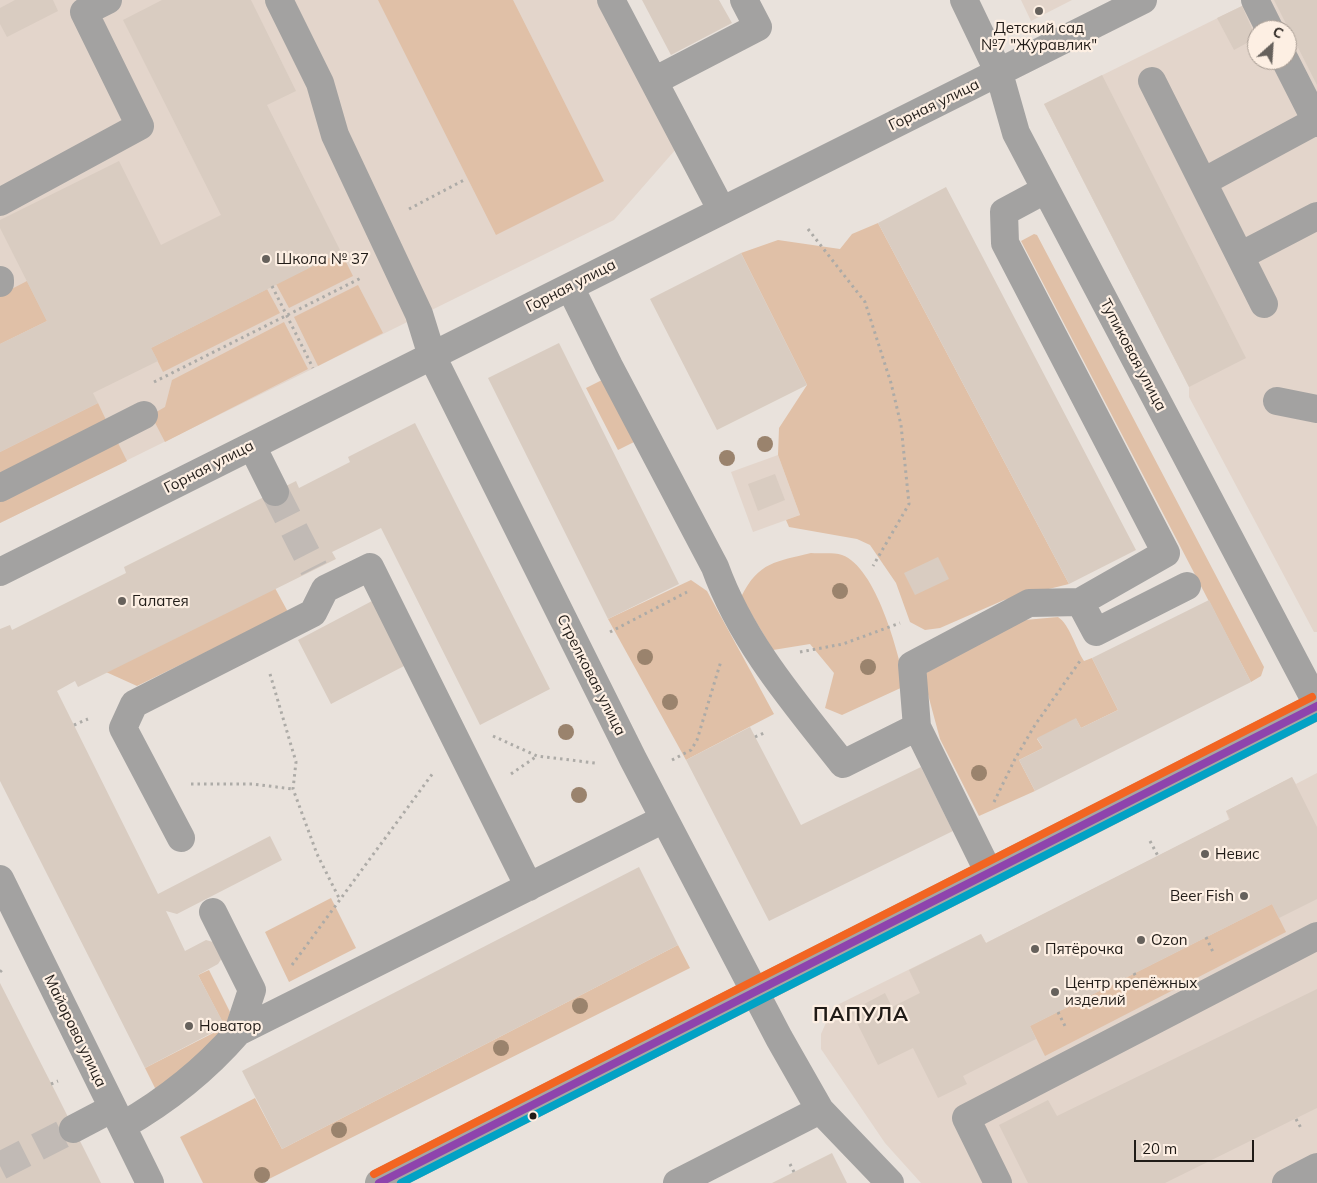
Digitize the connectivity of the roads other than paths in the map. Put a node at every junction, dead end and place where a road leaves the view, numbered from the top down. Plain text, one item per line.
1 (108, 0) edge
2 (279, 0) edge
3 (611, 0) edge
4 (744, 0) edge
5 (964, 0) edge
6 (1256, 0) edge
7 (1130, 3) edge
8 (1265, 20) edge
9 (1291, 70) edge
10 (999, 73) junction
11 (654, 81) junction
12 (1152, 81) dead end
13 (1316, 122) edge
14 (1203, 182) junction
15 (1045, 190) junction
16 (0, 202) edge
17 (721, 209) junction
18 (1317, 216) edge
19 (1240, 256) junction
20 (570, 286) junction
21 (1264, 304) dead end
22 (432, 356) junction
23 (1278, 401) dead end
24 (1317, 409) edge
25 (144, 415) dead end
26 (252, 446) junction
27 (0, 488) edge
28 (275, 492) tunnel mouth
29 (0, 572) edge
30 (1188, 586) dead end
31 (1080, 602) junction
32 (1317, 705) edge
33 (917, 727) junction
34 (664, 819) junction
35 (180, 838) dead end
36 (989, 873) junction
37 (0, 879) edge
38 (529, 887) junction
39 (212, 912) dead end
40 (1317, 936) edge
41 (755, 992) junction
42 (238, 1032) junction
43 (820, 1110) junction
44 (118, 1117) junction
45 (73, 1129) tunnel mouth
46 (1317, 1167) edge
47 (150, 1183) edge
48 (379, 1183) edge
49 (677, 1183) edge
50 (890, 1183) edge
51 (998, 1183) edge
52 (1286, 1183) edge

1 - 16 street
2 - 22 street, Стрелковая улица
3 - 11 street
4 - 11 street
5 - 10 street, Тупиковая улица
6 - 8 street
7 - 10 street, Горная улица
9 - 13 street
10 - 15 street, Тупиковая улица
10 - 17 street, Горная улица
11 - 17 street
12 - 14 street
13 - 14 street
14 - 19 street
15 - 31 street
15 - 32 street, Тупиковая улица
17 - 20 street, Горная улица
18 - 19 street
19 - 21 street
20 - 22 street, Горная улица
20 - 33 street
22 - 26 street, Горная улица
22 - 34 street, Стрелковая улица
23 - 24 street
25 - 27 street
26 - 28 street
26 - 29 street, Горная улица
30 - 31 street
31 - 33 street
32 - 36 main road
33 - 36 street
34 - 38 street
34 - 41 street, Стрелковая улица
35 - 38 street
36 - 41 main road
37 - 44 street, Майорова улица
38 - 42 street
39 - 42 street
40 - 51 street
41 - 43 street, Стрелковая улица
41 - 48 main road
42 - 44 street
43 - 49 street
43 - 50 street, Стрелковая улица
44 - 45 street
44 - 47 street, Майорова улица
46 - 52 street

